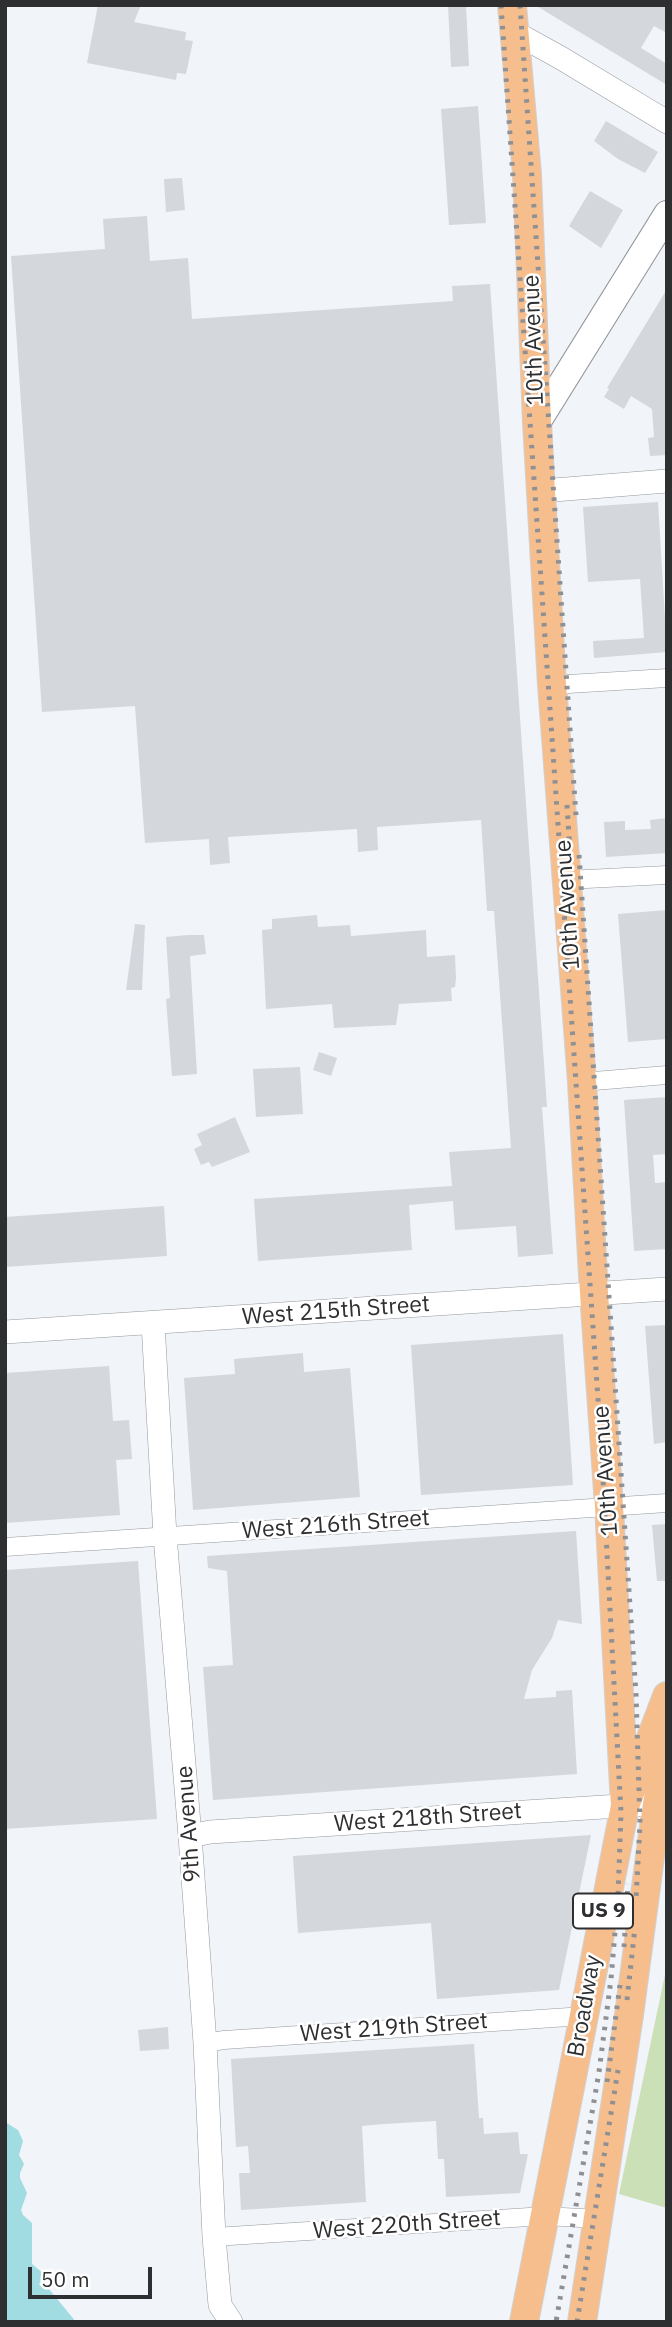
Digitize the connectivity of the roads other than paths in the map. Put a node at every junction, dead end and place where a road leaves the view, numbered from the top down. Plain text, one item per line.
1 (513, 18) edge
2 (667, 122) edge
3 (667, 214) edge
4 (537, 423) junction
5 (667, 481) edge
6 (541, 491) junction
7 (667, 678) edge
8 (552, 685) junction
9 (667, 875) edge
10 (566, 880) junction
11 (667, 1074) edge
12 (582, 1082) junction
13 (667, 1289) edge
14 (594, 1293) junction
15 (153, 1323) junction
16 (5, 1332) edge
17 (667, 1503) edge
18 (610, 1506) junction
19 (165, 1536) junction
20 (5, 1547) edge
21 (667, 1696) edge
22 (667, 1753) edge
23 (662, 1803) edge
24 (625, 1806) junction
25 (190, 1836) junction
26 (584, 2016) junction
27 (205, 2043) junction
28 (545, 2216) junction
29 (599, 2219) junction
30 (214, 2236) junction
31 (231, 2322) edge
32 (524, 2322) edge
33 (582, 2322) edge

1 - 2 street
1 - 4 main road, 10th Avenue
3 - 4 main road
4 - 6 main road, 10th Avenue
5 - 6 street
6 - 8 main road, 10th Avenue
7 - 8 street
8 - 10 main road, 10th Avenue
9 - 10 street
10 - 12 main road, 10th Avenue
11 - 12 street
12 - 14 main road, 10th Avenue
13 - 14 street, West 215th Street
14 - 15 street, West 215th Street
14 - 18 main road, 10th Avenue
15 - 16 street, West 215th Street
15 - 19 street, 9th Avenue
17 - 18 street, West 216th Street
18 - 19 street, West 216th Street
18 - 24 main road, 10th Avenue
19 - 20 street, West 216th Street
19 - 25 street, 9th Avenue
21 - 24 main road, Broadway / US 9
22 - 23 main road, Broadway / US 9
23 - 24 street, West 218th Street
23 - 29 main road, Broadway / US 9
24 - 25 street, West 218th Street
24 - 26 main road, Broadway / US 9
25 - 27 street, 9th Avenue
26 - 27 street, West 219th Street
26 - 28 main road, Broadway / US 9
27 - 30 street, 9th Avenue
28 - 29 street, West 220th Street
28 - 30 street, West 220th Street
28 - 32 main road, Broadway / US 9
29 - 33 main road, Broadway / US 9
30 - 31 street, 9th Avenue

